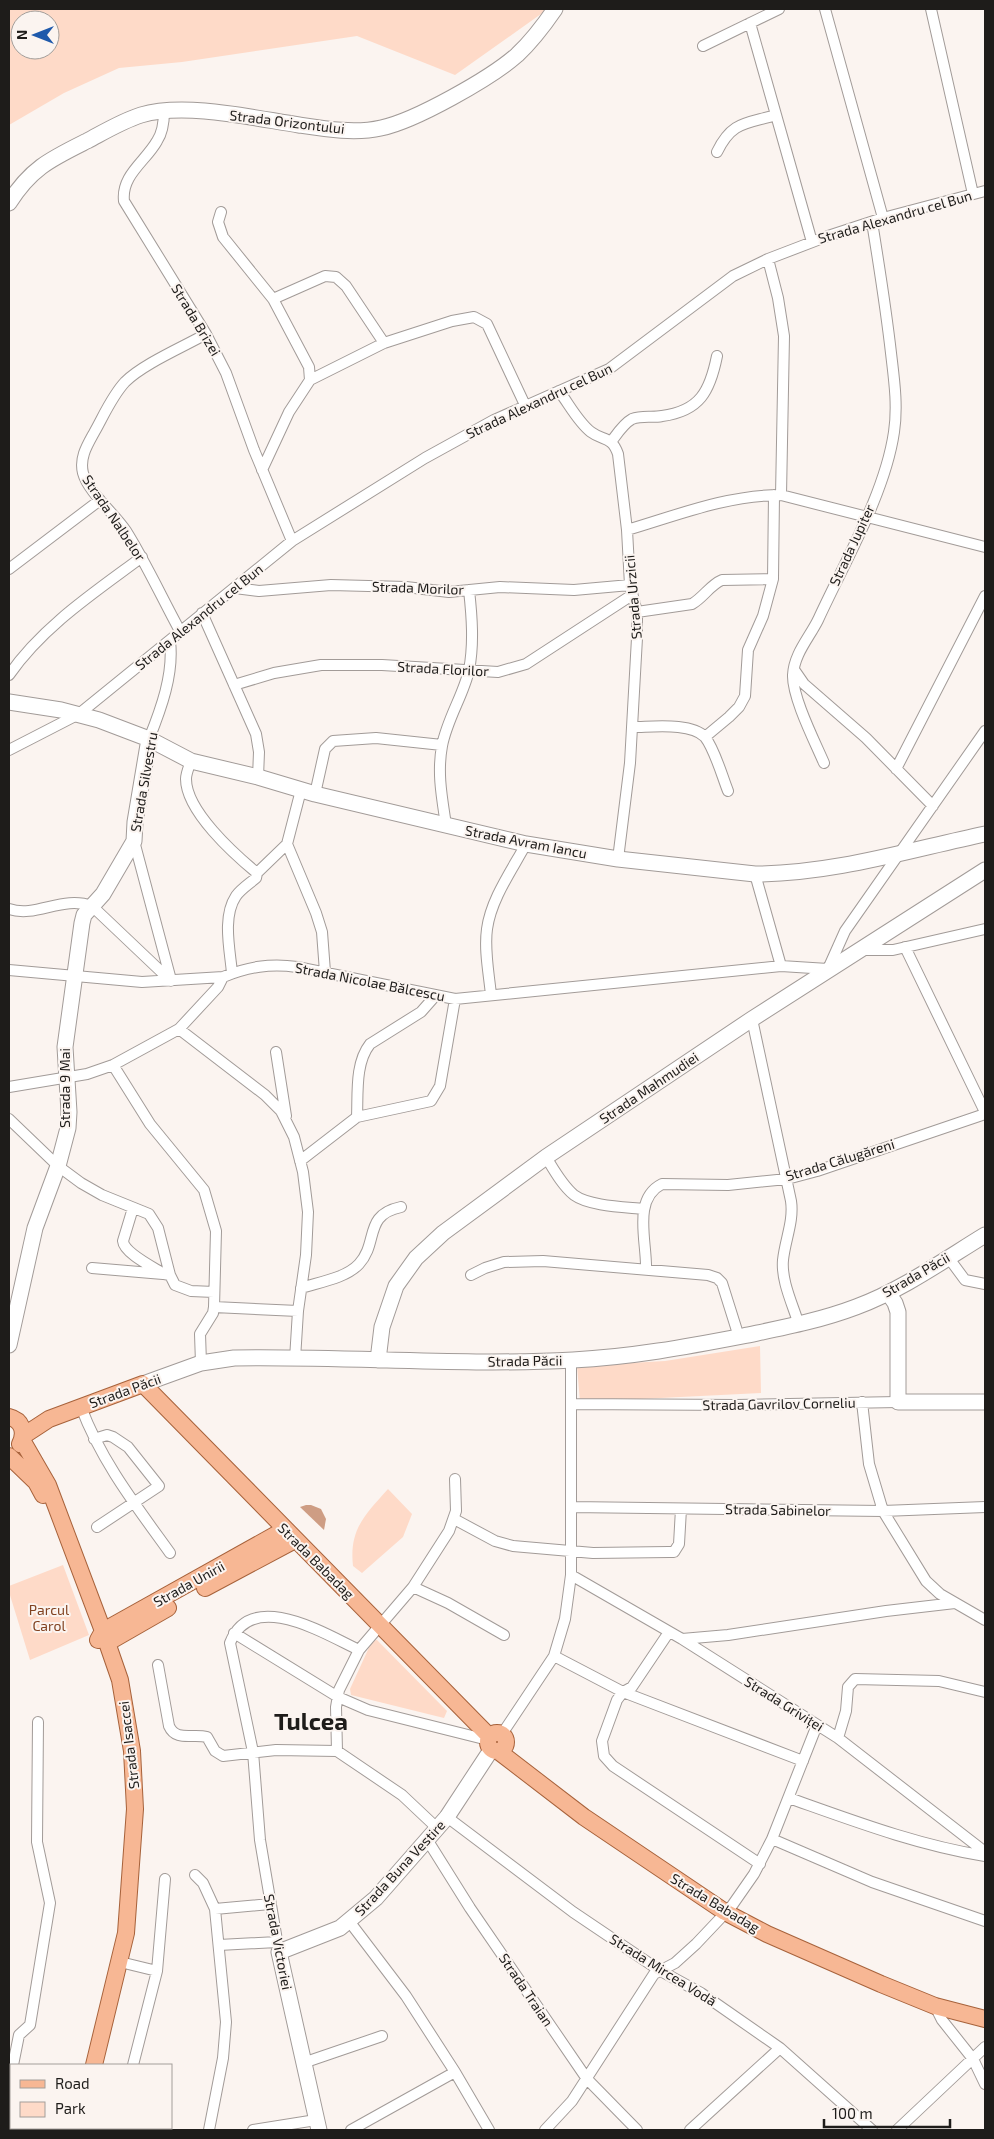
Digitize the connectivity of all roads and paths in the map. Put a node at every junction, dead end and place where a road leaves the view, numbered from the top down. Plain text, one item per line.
1 (556, 9) edge
2 (778, 9) edge
3 (825, 9) edge
4 (931, 9) edge
5 (750, 23) junction
6 (702, 46) dead end
7 (164, 111) junction
8 (776, 114) junction
9 (717, 152) dead end
10 (985, 191) edge
11 (973, 194) junction
12 (9, 203) edge
13 (221, 212) dead end
14 (883, 218) junction
15 (872, 222) junction
16 (812, 242) junction
17 (768, 259) junction
18 (273, 299) junction
19 (206, 334) junction
20 (384, 343) junction
21 (717, 356) dead end
22 (310, 380) junction
23 (559, 391) junction
24 (525, 405) junction
25 (611, 442) junction
26 (262, 470) junction
27 (778, 495) junction
28 (100, 500) junction
29 (866, 517) junction
30 (627, 530) junction
31 (292, 541) junction
32 (985, 547) edge
33 (142, 557) junction
34 (9, 569) edge
35 (773, 579) junction
36 (235, 588) junction
37 (469, 590) junction
38 (631, 590) junction
39 (985, 596) edge
40 (637, 612) junction
41 (202, 613) junction
42 (180, 631) junction
43 (170, 641) junction
44 (794, 669) junction
45 (469, 672) junction
46 (9, 676) edge
47 (234, 685) junction
48 (9, 702) edge
49 (79, 714) junction
50 (633, 727) junction
51 (985, 731) edge
52 (704, 738) junction
53 (149, 739) junction
54 (442, 745) junction
55 (9, 750) edge
56 (191, 761) junction
57 (824, 764) dead end
58 (896, 769) junction
59 (258, 777) junction
60 (728, 791) dead end
61 (308, 792) junction
62 (933, 806) junction
63 (446, 825) junction
64 (985, 834) edge
65 (134, 841) junction
66 (287, 844) junction
67 (526, 844) junction
68 (900, 852) junction
69 (618, 859) junction
70 (985, 870) edge
71 (257, 873) junction
72 (755, 874) junction
73 (92, 906) junction
74 (9, 909) edge
75 (985, 928) edge
76 (905, 947) junction
77 (860, 950) junction
78 (781, 966) junction
79 (828, 969) junction
80 (9, 970) edge
81 (325, 972) junction
82 (228, 975) junction
83 (74, 977) junction
84 (171, 981) junction
85 (436, 995) junction
86 (491, 995) junction
87 (454, 999) junction
88 (752, 1019) junction
89 (179, 1029) junction
90 (276, 1052) dead end
91 (113, 1065) junction
92 (65, 1078) junction
93 (9, 1087) edge
94 (985, 1113) edge
95 (357, 1116) junction
96 (9, 1119) edge
97 (287, 1120) junction
98 (546, 1157) junction
99 (300, 1161) junction
100 (58, 1166) junction
101 (787, 1179) junction
102 (400, 1207) dead end
103 (133, 1208) junction
104 (643, 1209) junction
105 (985, 1234) edge
106 (948, 1257) junction
107 (92, 1268) dead end
108 (646, 1269) junction
109 (167, 1275) junction
110 (471, 1275) dead end
111 (985, 1284) edge
112 (301, 1288) junction
113 (214, 1292) junction
114 (888, 1293) junction
115 (214, 1307) junction
116 (11, 1311) edge
117 (298, 1311) junction
118 (799, 1324) junction
119 (739, 1337) junction
120 (9, 1345) edge
121 (295, 1359) junction
122 (378, 1360) junction
123 (571, 1360) junction
124 (201, 1363) junction
125 (143, 1384) junction
126 (862, 1402) junction
127 (898, 1402) junction
128 (985, 1402) edge
129 (572, 1404) junction
130 (81, 1407) junction
131 (16, 1424) edge
132 (94, 1439) junction
133 (9, 1454) edge
134 (455, 1479) dead end
135 (134, 1503) junction
136 (571, 1507) junction
137 (985, 1507) edge
138 (681, 1509) junction
139 (883, 1511) junction
140 (454, 1519) junction
141 (97, 1528) dead end
142 (289, 1535) junction
143 (571, 1552) junction
144 (170, 1553) dead end
145 (571, 1575) junction
146 (413, 1587) junction
147 (955, 1603) junction
148 (985, 1620) edge
149 (379, 1626) junction
150 (669, 1632) junction
151 (234, 1633) junction
152 (504, 1635) dead end
153 (100, 1636) junction
154 (682, 1639) junction
155 (358, 1650) junction
156 (554, 1656) junction
157 (158, 1665) dead end
158 (623, 1692) junction
159 (985, 1692) edge
160 (338, 1697) junction
161 (38, 1722) dead end
162 (817, 1725) junction
163 (838, 1738) junction
164 (496, 1743) junction
165 (337, 1751) junction
166 (253, 1752) junction
167 (803, 1761) junction
168 (789, 1798) junction
169 (442, 1823) junction
170 (772, 1839) junction
171 (428, 1841) junction
172 (985, 1852) edge
173 (985, 1856) edge
174 (760, 1864) junction
175 (195, 1875) dead end
176 (165, 1879) dead end
177 (270, 1904) junction
178 (215, 1908) junction
179 (728, 1909) junction
180 (350, 1921) junction
181 (985, 1921) edge
182 (219, 1945) junction
183 (278, 1947) junction
184 (120, 1962) junction
185 (659, 1970) junction
186 (157, 1971) junction
187 (935, 2006) junction
188 (985, 2010) edge
189 (985, 2019) edge
190 (382, 2036) dead end
191 (985, 2046) edge
192 (780, 2048) junction
193 (129, 2049) dead end
194 (973, 2059) junction
195 (303, 2063) junction
196 (13, 2064) edge
197 (87, 2064) edge
198 (94, 2064) edge
199 (135, 2064) edge
200 (456, 2072) junction
201 (587, 2079) junction
202 (985, 2084) edge
203 (317, 2125) edge
204 (208, 2130) edge
205 (253, 2130) edge
206 (352, 2130) edge
207 (489, 2130) edge
208 (545, 2130) edge
209 (637, 2130) edge
210 (690, 2130) edge
211 (872, 2130) edge
212 (897, 2130) edge

1 - 7 street, Strada Orizontului
2 - 5 street
3 - 14 street
4 - 11 street
5 - 6 street
5 - 8 street
7 - 12 street, Strada Orizontului
7 - 19 street, Strada Brizei
8 - 9 street
8 - 16 street
10 - 11 street, Strada Alexandru cel Bun
11 - 14 street, Strada Alexandru cel Bun
13 - 18 street
14 - 15 street, Strada Alexandru cel Bun
15 - 16 street, Strada Alexandru cel Bun
15 - 29 street, Strada Jupiter
16 - 17 street, Strada Alexandru cel Bun
17 - 23 street, Strada Alexandru cel Bun
17 - 27 street
18 - 20 street
18 - 22 street
19 - 26 street, Strada Brizei
19 - 28 street, Strada Nalbelor
20 - 22 street
20 - 24 street
21 - 25 street
22 - 26 street
23 - 24 street, Strada Alexandru cel Bun
23 - 25 street
24 - 31 street, Strada Alexandru cel Bun
25 - 30 street, Strada Urzicii
26 - 31 street, Strada Brizei
27 - 29 street
27 - 30 street
27 - 35 street
28 - 33 street, Strada Nalbelor
28 - 34 street
29 - 32 street
29 - 44 street, Strada Jupiter
30 - 38 street, Strada Urzicii
31 - 36 street, Strada Alexandru cel Bun
33 - 42 street, Strada Nalbelor
33 - 46 street
35 - 40 street
35 - 52 street
36 - 37 street, Strada Morilor
36 - 41 street, Strada Alexandru cel Bun
37 - 38 street, Strada Morilor
37 - 45 street
38 - 40 street, Strada Urzicii
38 - 45 street, Strada Florilor
39 - 58 street
40 - 50 street, Strada Urzicii
41 - 42 street, Strada Alexandru cel Bun
41 - 47 street
42 - 43 street, Strada Alexandru cel Bun
43 - 49 street, Strada Alexandru cel Bun
43 - 53 street, Strada Silvestru
44 - 57 street
44 - 58 street
45 - 47 street, Strada Florilor
45 - 54 street
47 - 59 street
48 - 49 street, Strada Avram Iancu
49 - 53 street, Strada Avram Iancu
49 - 55 street, Strada Alexandru cel Bun
50 - 52 street
50 - 69 street, Strada Urzicii
51 - 62 street
52 - 60 street
53 - 56 street, Strada Avram Iancu
53 - 65 street, Strada Silvestru
54 - 61 street
54 - 63 street
56 - 59 street, Strada Avram Iancu
56 - 71 street
58 - 62 street
59 - 61 street, Strada Avram Iancu
61 - 63 street, Strada Avram Iancu
61 - 66 street
62 - 68 street
63 - 67 street, Strada Avram Iancu
64 - 68 street, Strada Avram Iancu
65 - 73 street, Strada 9 Mai
65 - 84 street, Strada Silvestru
66 - 71 street
66 - 81 street
67 - 69 street, Strada Avram Iancu
67 - 86 street
68 - 72 street, Strada Avram Iancu
68 - 79 street
69 - 72 street, Strada Avram Iancu
70 - 77 street, Strada Mahmudiei
71 - 82 street
72 - 78 street
73 - 74 street
73 - 83 street, Strada 9 Mai
73 - 84 street
75 - 76 street
76 - 77 street
76 - 94 street
77 - 79 street, Strada Mahmudiei
78 - 79 street, Strada Nicolae Bălcescu
78 - 86 street, Strada Nicolae Bălcescu
79 - 88 street, Strada Mahmudiei
80 - 83 street, Strada Nicolae Bălcescu
81 - 82 street, Strada Nicolae Bălcescu
81 - 85 street, Strada Nicolae Bălcescu
82 - 84 street, Strada Nicolae Bălcescu
82 - 89 street
83 - 84 street, Strada Nicolae Bălcescu
83 - 92 street, Strada 9 Mai
85 - 87 street, Strada Nicolae Bălcescu
85 - 95 street
86 - 87 street, Strada Nicolae Bălcescu
87 - 95 street
88 - 98 street, Strada Mahmudiei
88 - 101 street
89 - 91 street
89 - 97 street
90 - 97 street
91 - 92 street
91 - 113 street
92 - 93 street
92 - 100 street, Strada 9 Mai
94 - 101 street, Strada Călugăreni
95 - 99 street
96 - 100 street
97 - 99 street
98 - 104 street
98 - 122 street, Strada Mahmudiei
99 - 112 street
100 - 103 street
100 - 116 street, Strada 9 Mai
101 - 104 street, Strada Călugăreni
101 - 118 street
102 - 112 street
103 - 109 street
103 - 109 street
104 - 108 street
105 - 106 street, Strada Păcii
106 - 111 street
106 - 114 street, Strada Păcii
107 - 109 street
108 - 110 street
108 - 119 street
109 - 113 street
112 - 117 street
113 - 115 street
114 - 118 street, Strada Păcii
114 - 127 street
115 - 117 street
115 - 124 street
116 - 120 street, Strada 9 Mai
117 - 121 street
118 - 119 street, Strada Păcii
119 - 123 street, Strada Păcii
121 - 122 street, Strada Păcii
121 - 124 street, Strada Păcii
122 - 123 street, Strada Păcii
123 - 129 street
124 - 125 street, Strada Păcii
125 - 130 main road, Strada Păcii
125 - 142 main road, Strada Babadag
126 - 127 street, Strada Gavrilov Corneliu
126 - 129 street, Strada Gavrilov Corneliu
126 - 139 street
127 - 128 street, Strada Gavrilov Corneliu
129 - 136 street
130 - 131 main road, Strada Păcii
130 - 132 street
131 - 133 main road
131 - 153 main road, Strada Isaccei
132 - 135 street
132 - 135 street
133 - 153 main road, Strada Isaccei
134 - 140 street
135 - 141 street
135 - 144 street
136 - 138 street, Strada Sabinelor
136 - 143 street
137 - 139 street, Strada Sabinelor
138 - 139 street, Strada Sabinelor
138 - 143 street
139 - 147 street
140 - 143 street
140 - 146 street
142 - 149 main road, Strada Babadag
142 - 153 main road, Strada Unirii
143 - 145 street
145 - 150 street, Strada Griviței
145 - 156 street
146 - 149 street
146 - 152 street
147 - 148 street
147 - 154 street
149 - 155 street
149 - 164 main road, Strada Babadag
150 - 154 street, Strada Griviței
150 - 158 street
151 - 155 street
151 - 160 street
151 - 166 street, Strada Victoriei
153 - 184 main road, Strada Isaccei
153 - 197 main road, Strada Isaccei
154 - 162 street, Strada Griviței
155 - 160 street
156 - 158 street
156 - 164 street
157 - 166 street
158 - 167 street
158 - 174 street
159 - 163 street
160 - 164 street
160 - 165 street
161 - 196 street
162 - 163 street, Strada Griviței
162 - 167 street
163 - 172 street, Strada Griviței
164 - 169 street, Strada Buna Vestire
164 - 179 main road, Strada Babadag
165 - 166 street
165 - 169 street, Strada Mircea Vodă
166 - 177 street, Strada Victoriei
167 - 168 street
168 - 170 street
168 - 173 street
169 - 171 street, Strada Buna Vestire
169 - 185 street, Strada Mircea Vodă
170 - 174 street
170 - 181 street
171 - 180 street, Strada Buna Vestire
171 - 201 street, Strada Traian
174 - 179 street
175 - 178 street
176 - 186 street
177 - 178 street
177 - 183 street, Strada Victoriei
178 - 182 street
179 - 185 street
179 - 187 main road, Strada Babadag
179 - 188 main road, Strada Babadag
180 - 183 street, Strada Buna Vestire
180 - 200 street
182 - 183 street, Strada Buna Vestire
182 - 204 street
183 - 195 street, Strada Victoriei
184 - 186 street
184 - 198 main road, Strada Isaccei
185 - 192 street, Strada Mircea Vodă
185 - 201 street
186 - 199 street
187 - 189 main road, Strada Babadag
187 - 194 street
190 - 195 street
191 - 194 street
192 - 210 street
192 - 211 street, Strada Mircea Vodă
193 - 199 street
194 - 202 street
194 - 212 street
195 - 203 street, Strada Victoriei
200 - 206 street
200 - 207 street
201 - 208 street
201 - 209 street, Strada Traian
203 - 205 street

